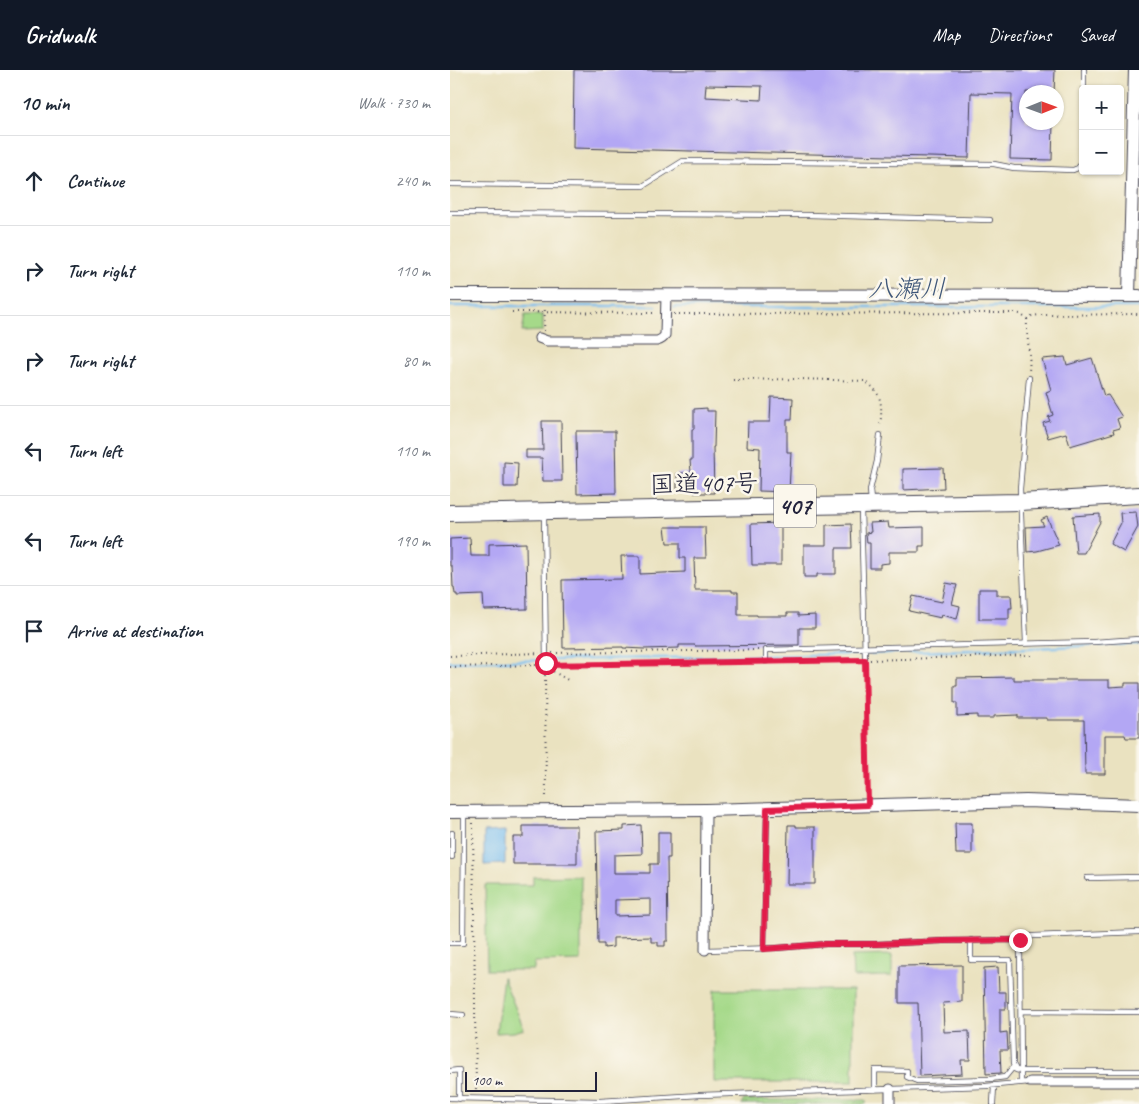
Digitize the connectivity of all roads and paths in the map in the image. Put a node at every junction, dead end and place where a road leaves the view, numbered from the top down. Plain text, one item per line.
1 (1084, 70) edge
2 (1135, 70) edge
3 (1084, 85) edge
4 (1079, 167) edge
5 (450, 184) edge
6 (450, 213) edge
7 (990, 220) dead end
8 (450, 295) edge
9 (666, 295) junction
10 (1134, 296) edge
11 (544, 311) junction
12 (512, 312) dead end
13 (666, 314) junction
14 (1139, 314) edge
15 (1027, 319) junction
16 (541, 335) joint
17 (1029, 378) joint
18 (733, 380) dead end
19 (880, 435) joint
20 (1139, 495) edge
21 (1020, 502) junction
22 (866, 505) junction
23 (544, 512) junction
24 (450, 513) edge
25 (1139, 639) edge
26 (1026, 643) junction
27 (865, 649) junction
28 (766, 650) junction
29 (546, 655) junction
30 (1032, 655) dead end
31 (450, 656) edge
32 (865, 658) junction
33 (766, 660) junction
34 (546, 664) junction
35 (450, 667) edge
36 (568, 680) dead end
37 (547, 805) dead end
38 (868, 805) junction
39 (1139, 805) edge
40 (767, 809) junction
41 (706, 810) junction
42 (450, 812) edge
43 (468, 816) junction
44 (452, 833) dead end
45 (452, 857) dead end
46 (1139, 877) edge
47 (1087, 878) dead end
48 (1139, 932) edge
49 (971, 940) junction
50 (1020, 940) junction
51 (450, 943) edge
52 (764, 949) junction
53 (705, 950) joint
54 (1020, 1011) junction
55 (1139, 1012) edge
56 (450, 1014) edge
57 (463, 1014) dead end
58 (1014, 1066) junction
59 (450, 1070) edge
60 (1021, 1071) junction
61 (1139, 1071) edge
62 (1026, 1082) junction
63 (1139, 1082) edge
64 (994, 1086) junction
65 (890, 1089) junction
66 (875, 1090) junction
67 (450, 1098) edge
68 (476, 1099) junction
69 (460, 1100) edge
70 (890, 1104) edge
71 (993, 1104) edge

1 - 3 lane
2 - 10 street
4 - 5 lane
6 - 7 lane
8 - 9 street
9 - 10 street
9 - 13 street
11 - 12 path
11 - 13 path
11 - 16 path
13 - 15 path
13 - 16 street
14 - 15 path
15 - 17 path
17 - 21 lane
18 - 19 path
19 - 22 lane
20 - 21 highway, 国道407号 / 407
21 - 22 highway, 国道407号 / 407
21 - 26 lane
22 - 23 highway, 国道407号 / 407
22 - 27 lane
23 - 24 highway, 国道407号 / 407
23 - 29 lane
25 - 26 lane
26 - 27 lane
27 - 28 lane
27 - 32 lane
28 - 29 path
28 - 33 lane
29 - 31 path
29 - 34 lane
30 - 32 path
32 - 33 path
32 - 38 path
33 - 34 path
34 - 35 path
34 - 36 path
34 - 37 path
38 - 39 street
38 - 40 street
40 - 41 street
40 - 52 lane
41 - 43 street
41 - 53 street
42 - 43 street
43 - 51 lane
43 - 68 path
44 - 45 lane
46 - 47 lane
48 - 50 lane
49 - 50 lane
49 - 52 lane
49 - 58 lane
50 - 54 lane
52 - 53 lane
54 - 55 lane
54 - 60 lane
56 - 57 lane
58 - 60 lane
58 - 66 lane
59 - 69 lane
60 - 61 lane
60 - 62 lane
62 - 63 street
62 - 64 lane
64 - 65 lane
64 - 71 lane
65 - 66 lane
65 - 70 street
66 - 68 lane
67 - 69 lane
68 - 69 lane

